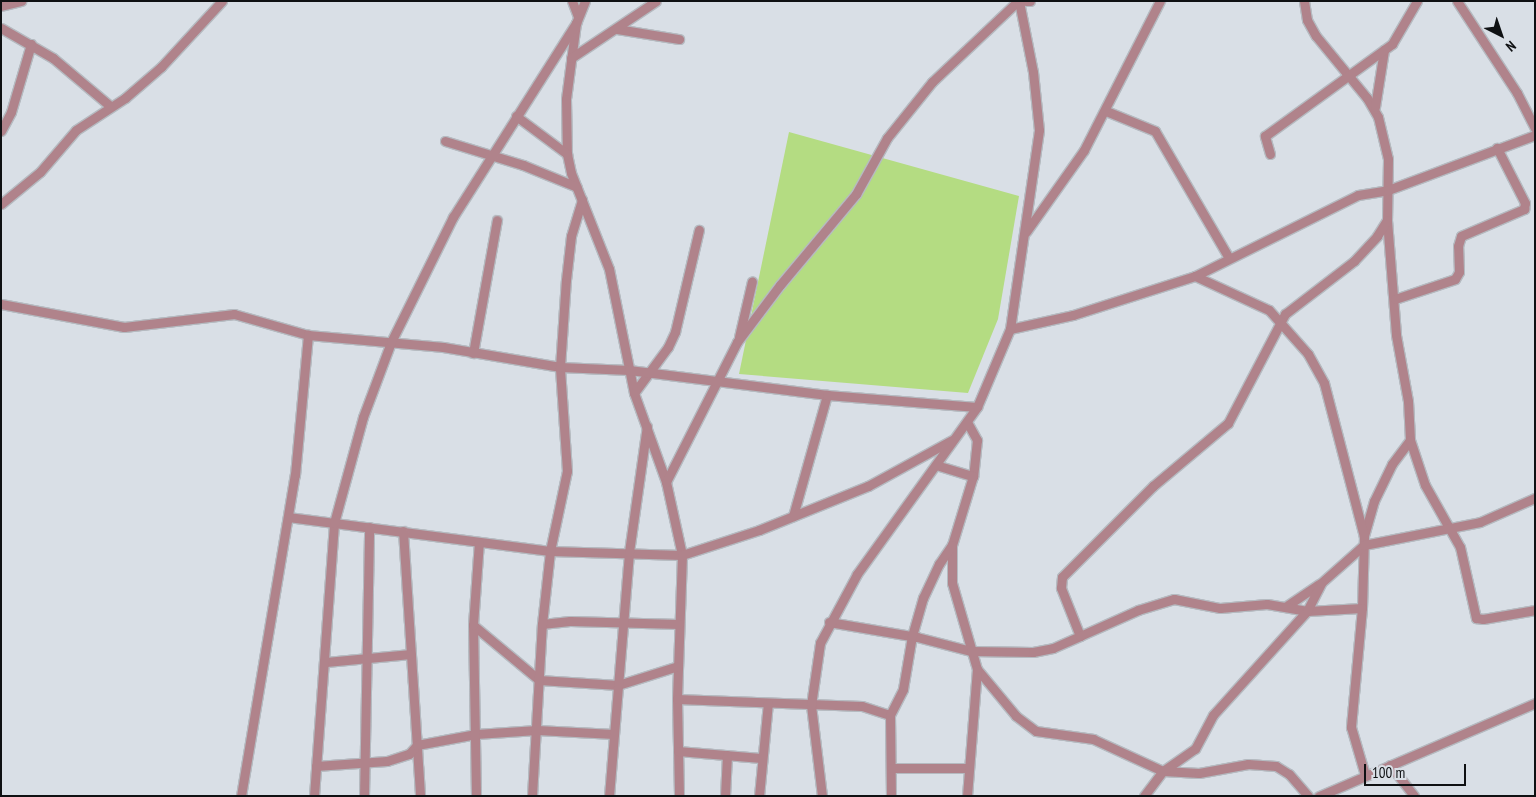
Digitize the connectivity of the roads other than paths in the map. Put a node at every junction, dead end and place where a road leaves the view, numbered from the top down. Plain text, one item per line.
1 (21, 1) edge
2 (222, 1) edge
3 (572, 1) edge
4 (585, 1) edge
5 (656, 1) edge
6 (1018, 1) edge
7 (1160, 1) edge
8 (1304, 1) edge
9 (1417, 1) edge
10 (1457, 1) edge
11 (1, 6) edge
12 (577, 20) junction
13 (1, 28) edge
14 (617, 29) junction
15 (679, 39) dead end
16 (31, 44) junction
17 (1384, 50) junction
18 (571, 58) junction
19 (1348, 77) junction
20 (110, 106) junction
21 (1374, 107) junction
22 (1106, 111) junction
23 (516, 116) junction
24 (1535, 128) edge
25 (1, 131) edge
26 (1535, 135) edge
27 (445, 142) dead end
28 (1497, 148) junction
29 (567, 154) junction
30 (1270, 154) dead end
31 (491, 155) junction
32 (577, 187) junction
33 (1388, 190) junction
34 (582, 200) junction
35 (1, 204) edge
36 (497, 220) dead end
37 (1387, 220) junction
38 (699, 230) dead end
39 (1024, 235) junction
40 (1229, 258) junction
41 (1195, 276) junction
42 (752, 281) dead end
43 (1395, 299) junction
44 (1, 304) edge
45 (1281, 321) junction
46 (1010, 329) junction
47 (308, 335) junction
48 (391, 342) junction
49 (737, 342) junction
50 (473, 353) junction
51 (560, 367) junction
52 (629, 370) junction
53 (648, 372) junction
54 (718, 382) junction
55 (634, 392) junction
56 (827, 395) junction
57 (977, 407) junction
58 (967, 422) junction
59 (647, 423) junction
60 (954, 439) junction
61 (1410, 440) junction
62 (936, 465) junction
63 (972, 476) junction
64 (666, 482) junction
65 (1535, 498) edge
66 (793, 516) junction
67 (288, 518) junction
68 (334, 523) junction
69 (370, 527) junction
70 (1450, 528) junction
71 (402, 531) junction
72 (1364, 541) junction
73 (479, 542) junction
74 (952, 545) junction
75 (550, 551) junction
76 (628, 552) junction
77 (682, 554) junction
78 (1321, 583) junction
79 (1288, 605) junction
80 (1362, 608) junction
81 (1535, 610) edge
82 (1307, 611) junction
83 (829, 622) junction
84 (542, 624) junction
85 (623, 624) junction
86 (679, 624) junction
87 (473, 625) junction
88 (912, 636) junction
89 (1080, 636) junction
90 (971, 651) junction
91 (411, 654) junction
92 (367, 659) junction
93 (326, 662) junction
94 (678, 666) junction
95 (977, 669) junction
96 (539, 680) junction
97 (618, 685) junction
98 (677, 699) junction
99 (768, 703) junction
100 (1535, 703) edge
101 (811, 704) junction
102 (890, 715) junction
103 (538, 730) junction
104 (476, 734) junction
105 (614, 734) junction
106 (417, 745) junction
107 (678, 751) junction
108 (727, 755) junction
109 (761, 758) junction
110 (365, 765) junction
111 (1390, 765) junction
112 (316, 766) junction
113 (892, 768) junction
114 (969, 768) junction
115 (1163, 771) junction
116 (1366, 775) junction
117 (241, 796) edge
118 (314, 796) edge
119 (364, 796) edge
120 (420, 796) edge
121 (476, 796) edge
122 (532, 796) edge
123 (609, 796) edge
124 (679, 796) edge
125 (725, 796) edge
126 (759, 796) edge
127 (822, 796) edge
128 (891, 796) edge
129 (967, 796) edge
130 (1144, 796) edge
131 (1308, 796) edge
132 (1319, 796) edge
133 (1414, 796) edge

1 - 11 street
2 - 20 street
3 - 12 street
4 - 12 street
5 - 14 street
6 - 39 street
6 - 49 street
7 - 22 street
8 - 19 street
9 - 17 street
10 - 24 street
12 - 18 street
12 - 23 street
13 - 16 street
14 - 15 street
14 - 18 street
16 - 20 street
16 - 25 street
17 - 19 street
17 - 21 street
18 - 29 street
19 - 21 street
19 - 30 street
20 - 35 street
21 - 33 street
22 - 39 street
22 - 40 street
23 - 29 street
23 - 31 street
26 - 28 street
27 - 31 street
28 - 33 street
28 - 43 street
29 - 32 street
31 - 32 street
31 - 48 street
32 - 34 street
33 - 37 street
33 - 40 street
34 - 51 street
34 - 52 street
36 - 50 street
37 - 43 street
37 - 45 street
38 - 53 street
39 - 46 street
40 - 41 street
41 - 45 street
41 - 46 street
42 - 49 street
43 - 61 street
44 - 47 street
45 - 72 street
45 - 89 street
46 - 57 street
47 - 48 street
47 - 67 street
48 - 50 street
48 - 68 street
49 - 54 street
50 - 51 street
51 - 52 street
51 - 75 street
52 - 53 street
52 - 55 street
53 - 54 street
53 - 55 street
54 - 56 street
54 - 64 street
55 - 59 street
56 - 57 street
56 - 66 street
57 - 58 street
58 - 60 street
58 - 63 street
59 - 64 street
59 - 76 street
60 - 62 street
60 - 66 street
61 - 70 street
61 - 72 street
62 - 63 street
62 - 83 street
63 - 74 street
64 - 77 street
65 - 70 street
66 - 77 street
67 - 68 street
67 - 117 street
68 - 69 street
68 - 93 street
69 - 71 street
69 - 92 street
70 - 72 street
70 - 81 street
71 - 73 street
71 - 91 street
72 - 78 street
72 - 80 street
73 - 75 street
73 - 87 street
74 - 88 street
74 - 90 street
75 - 76 street
75 - 84 street
76 - 77 street
76 - 85 street
77 - 86 street
78 - 79 street
78 - 82 street
79 - 82 street
79 - 89 street
80 - 82 street
80 - 116 street
82 - 115 street
83 - 88 street
83 - 101 street
84 - 85 street
84 - 96 street
85 - 86 street
85 - 97 street
86 - 94 street
87 - 96 street
87 - 104 street
88 - 90 street
88 - 102 street
89 - 90 street
90 - 95 street
91 - 92 street
91 - 106 street
92 - 93 street
92 - 110 street
93 - 112 street
94 - 97 street
94 - 98 street
95 - 114 street
95 - 115 street
96 - 97 street
96 - 103 street
97 - 105 street
98 - 99 street
98 - 107 street
99 - 101 street
99 - 109 street
100 - 111 street
101 - 102 street
101 - 127 street
102 - 113 street
103 - 104 street
103 - 105 street
103 - 122 street
104 - 106 street
104 - 121 street
105 - 123 street
106 - 110 street
106 - 120 street
107 - 108 street
107 - 124 street
108 - 109 street
108 - 125 street
109 - 126 street
110 - 112 street
110 - 119 street
111 - 116 street
111 - 133 street
112 - 118 street
113 - 114 street
113 - 128 street
114 - 129 street
115 - 130 street
115 - 131 street
116 - 132 street

